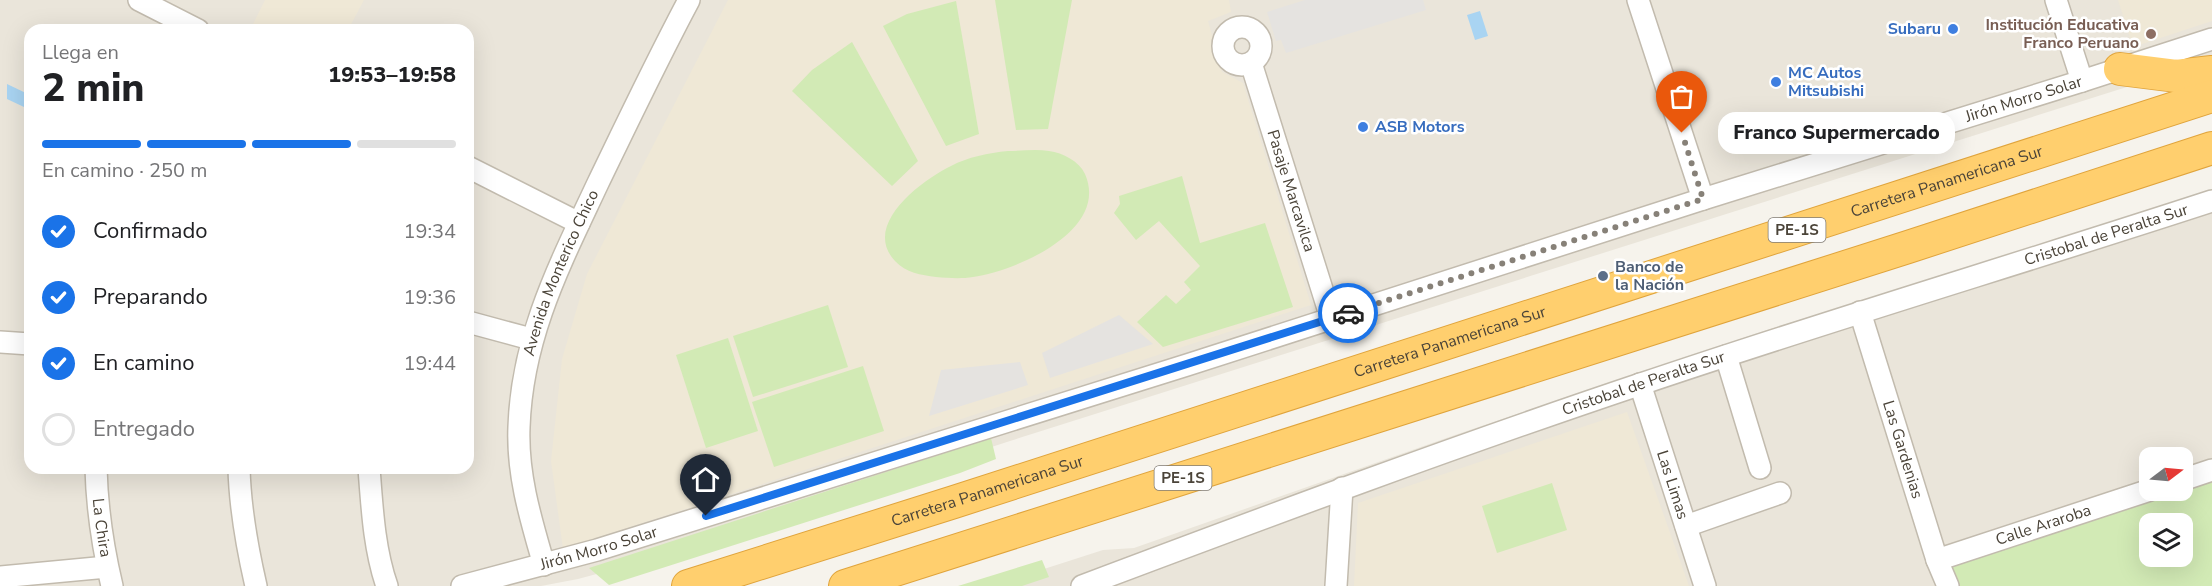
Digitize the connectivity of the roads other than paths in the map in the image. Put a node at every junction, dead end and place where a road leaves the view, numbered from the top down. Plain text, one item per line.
1 (139, 0) edge
2 (690, 0) edge
3 (1638, 0) edge
4 (2056, 0) edge
5 (185, 24) edge
6 (2212, 39) edge
7 (1251, 63) junction
8 (2120, 69) junction
9 (2212, 72) edge
10 (2082, 81) junction
11 (2212, 96) edge
12 (2212, 148) edge
13 (474, 170) edge
14 (1703, 199) junction
15 (2212, 201) edge
16 (579, 223) junction
17 (1860, 312) junction
18 (1331, 318) junction
19 (474, 323) edge
20 (531, 339) junction
21 (0, 342) edge
22 (24, 344) edge
23 (1726, 356) junction
24 (1640, 384) junction
25 (1760, 468) dead end
26 (2212, 470) edge
27 (96, 474) edge
28 (239, 474) edge
29 (369, 474) edge
30 (2193, 476) edge
31 (1342, 488) junction
32 (1780, 493) dead end
33 (2139, 494) edge
34 (1686, 526) junction
35 (1937, 560) junction
36 (544, 565) junction
37 (0, 577) edge
38 (110, 577) edge
39 (256, 586) edge
40 (387, 586) edge
41 (462, 586) edge
42 (688, 586) edge
43 (845, 586) edge
44 (1082, 586) edge
45 (1336, 586) edge
46 (1705, 586) edge
47 (1948, 586) edge

1 - 5 street
2 - 16 street, Avenida Monterico Chico
3 - 14 street
4 - 10 street
6 - 8 street, Jirón Morro Solar
7 - 7 street
7 - 18 street, Pasaje Marcavilca
8 - 9 highway
8 - 10 street, Jirón Morro Solar
10 - 14 street, Jirón Morro Solar
11 - 42 highway, Carretera Panamericana Sur / PE-1S
12 - 43 highway, PE-1S
13 - 16 street
14 - 18 street, Jirón Morro Solar
15 - 17 street, Cristobal de Peralta Sur
16 - 20 street, Avenida Monterico Chico
17 - 23 street, Cristobal de Peralta Sur
17 - 35 street, Las Gardenias
18 - 36 street, Jirón Morro Solar
19 - 20 street
20 - 36 street, Avenida Monterico Chico
21 - 22 street
23 - 24 street, Cristobal de Peralta Sur
23 - 25 street
24 - 31 street, Cristobal de Peralta Sur
24 - 34 street, Las Limas
26 - 30 street
27 - 38 street, La Chira
28 - 39 street
29 - 40 street
31 - 44 street, Cristobal de Peralta Sur
31 - 45 street
32 - 34 street
33 - 35 street, Calle Araroba
34 - 46 street, Las Limas
35 - 47 street, Las Gardenias
36 - 41 street, Jirón Morro Solar
37 - 38 street

